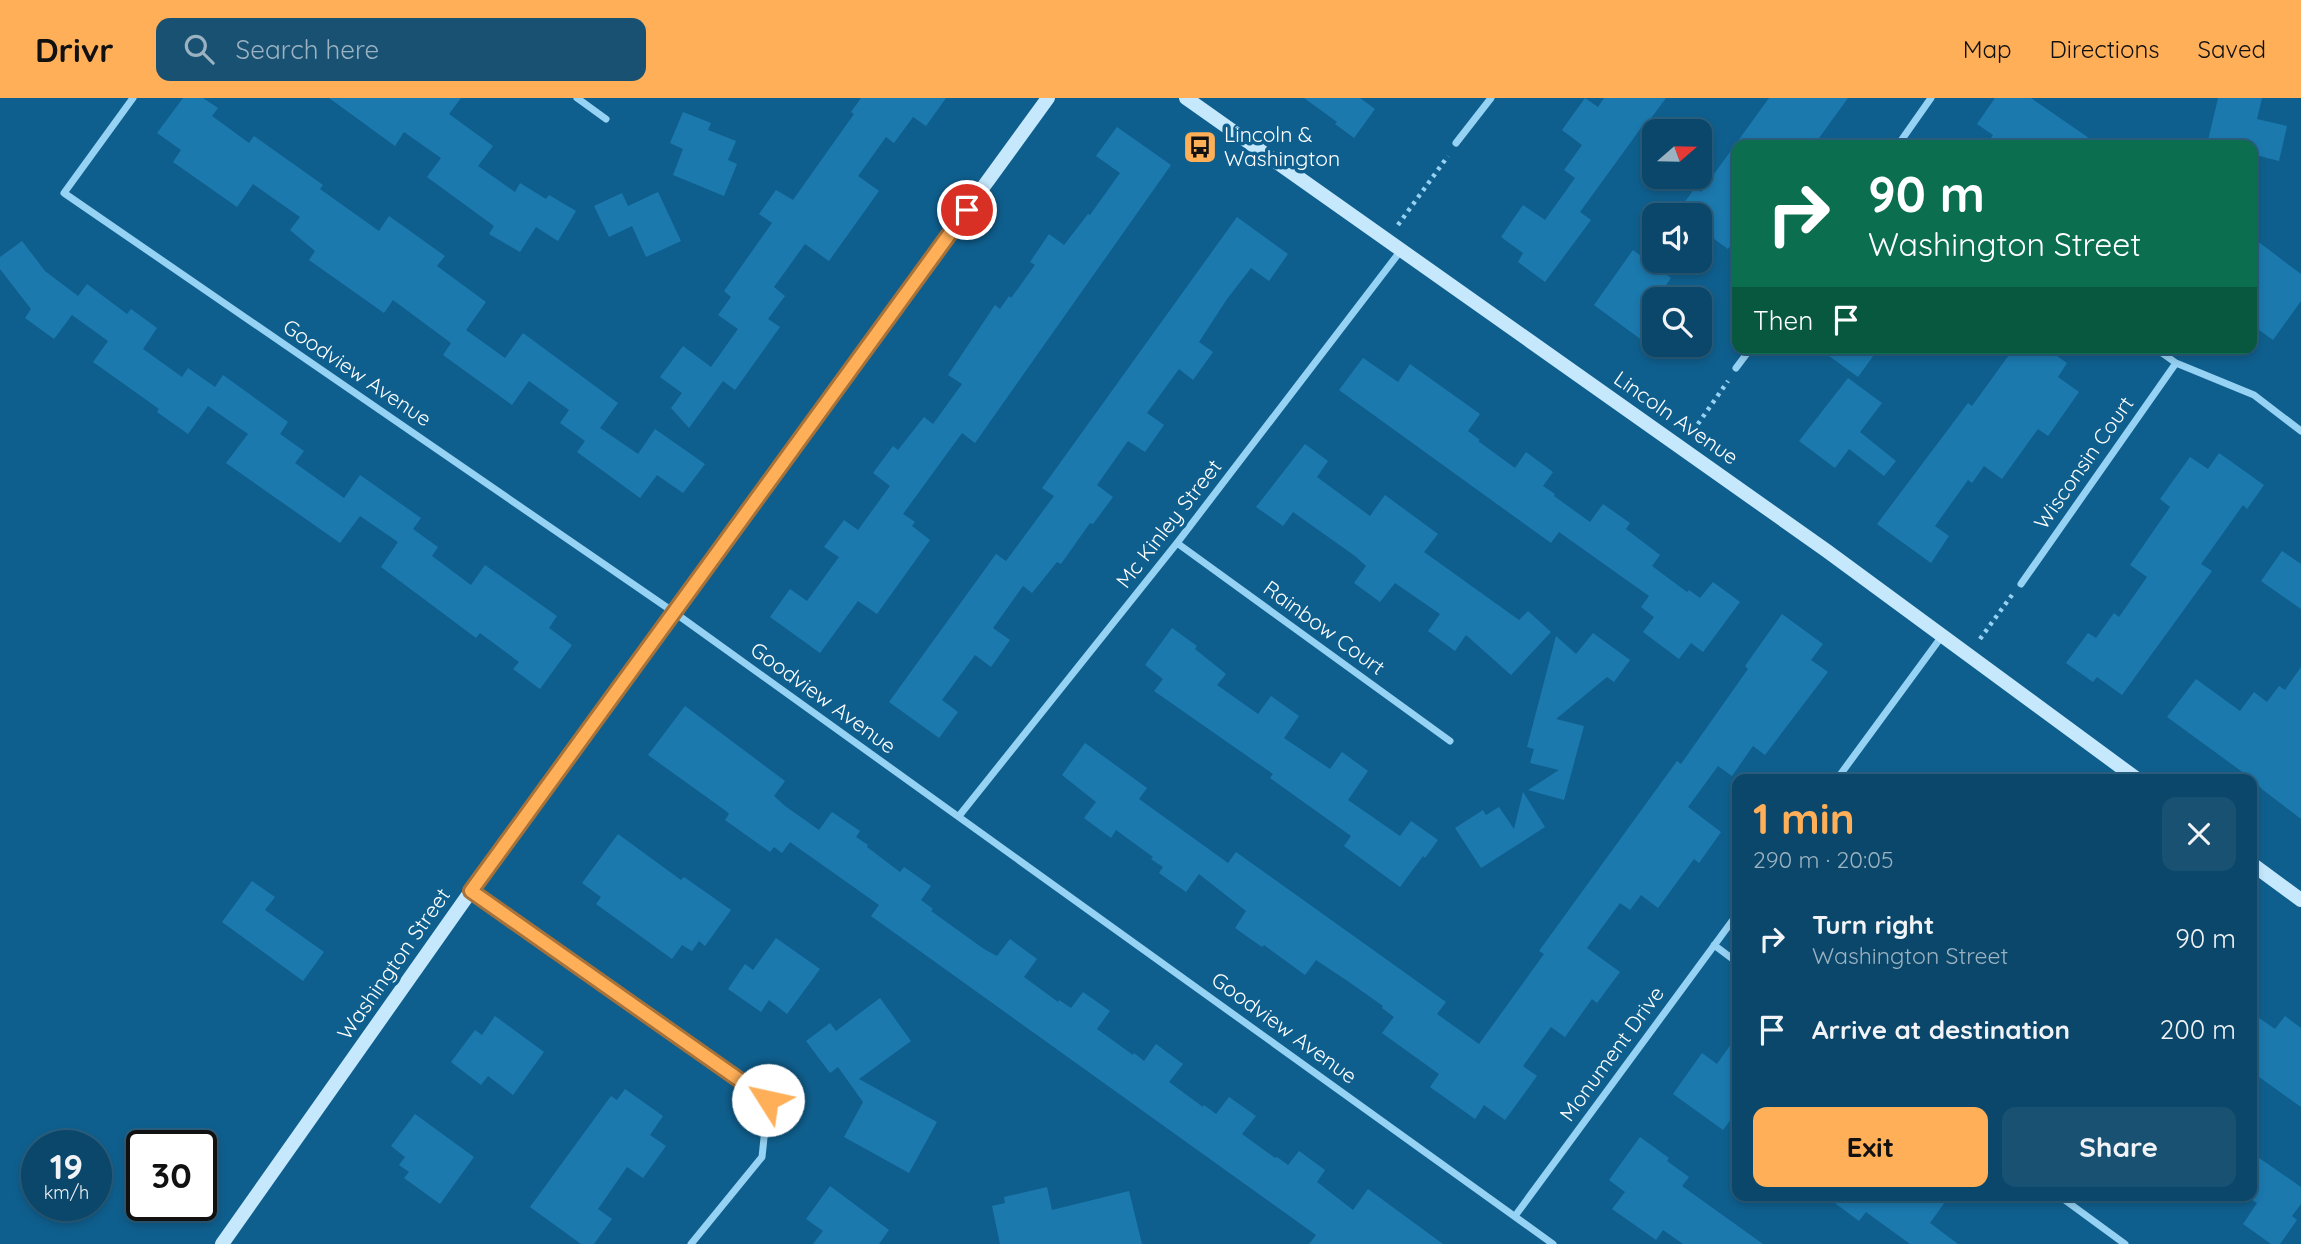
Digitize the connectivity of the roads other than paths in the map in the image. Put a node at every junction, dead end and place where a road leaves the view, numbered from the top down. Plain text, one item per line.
1 (133, 98) edge
2 (577, 98) edge
3 (1048, 98) edge
4 (1186, 98) edge
5 (1491, 98) edge
6 (1931, 98) edge
7 (606, 119) dead end
8 (1902, 140) edge
9 (1456, 144) road end
10 (1402, 249) junction
11 (1746, 354) edge
12 (2163, 354) edge
13 (2176, 363) junction
14 (1736, 368) road end
15 (2301, 431) edge
16 (1177, 542) junction
17 (2021, 584) road end
18 (675, 613) junction
19 (1943, 635) junction
20 (1450, 741) dead end
21 (1841, 774) edge
22 (2130, 774) edge
23 (959, 816) junction
24 (2257, 868) edge
25 (471, 891) junction
26 (2301, 900) edge
27 (1732, 921) edge
28 (1714, 945) junction
29 (1732, 958) edge
30 (2066, 1201) edge
31 (1516, 1216) junction
32 (222, 1244) edge
33 (691, 1244) edge
34 (1553, 1244) edge
35 (2125, 1244) edge

1 - 18 street, Goodview Avenue
2 - 7 street
3 - 18 street, Washington Street
4 - 10 street, Lincoln Avenue
5 - 9 street
6 - 8 street
10 - 16 street, Mc Kinley Street
10 - 19 street, Lincoln Avenue
11 - 14 street
12 - 13 street
13 - 15 street
13 - 17 street, Wisconsin Court
16 - 20 street, Rainbow Court
16 - 23 street, Mc Kinley Street
18 - 23 street, Goodview Avenue
18 - 25 street, Washington Street
19 - 21 street
19 - 22 street, Lincoln Avenue
23 - 31 street, Goodview Avenue
24 - 26 street
25 - 32 street, Washington Street
25 - 33 street
27 - 28 street, Monument Drive
28 - 29 street
28 - 31 street, Monument Drive
30 - 35 street
31 - 34 street, Goodview Avenue

